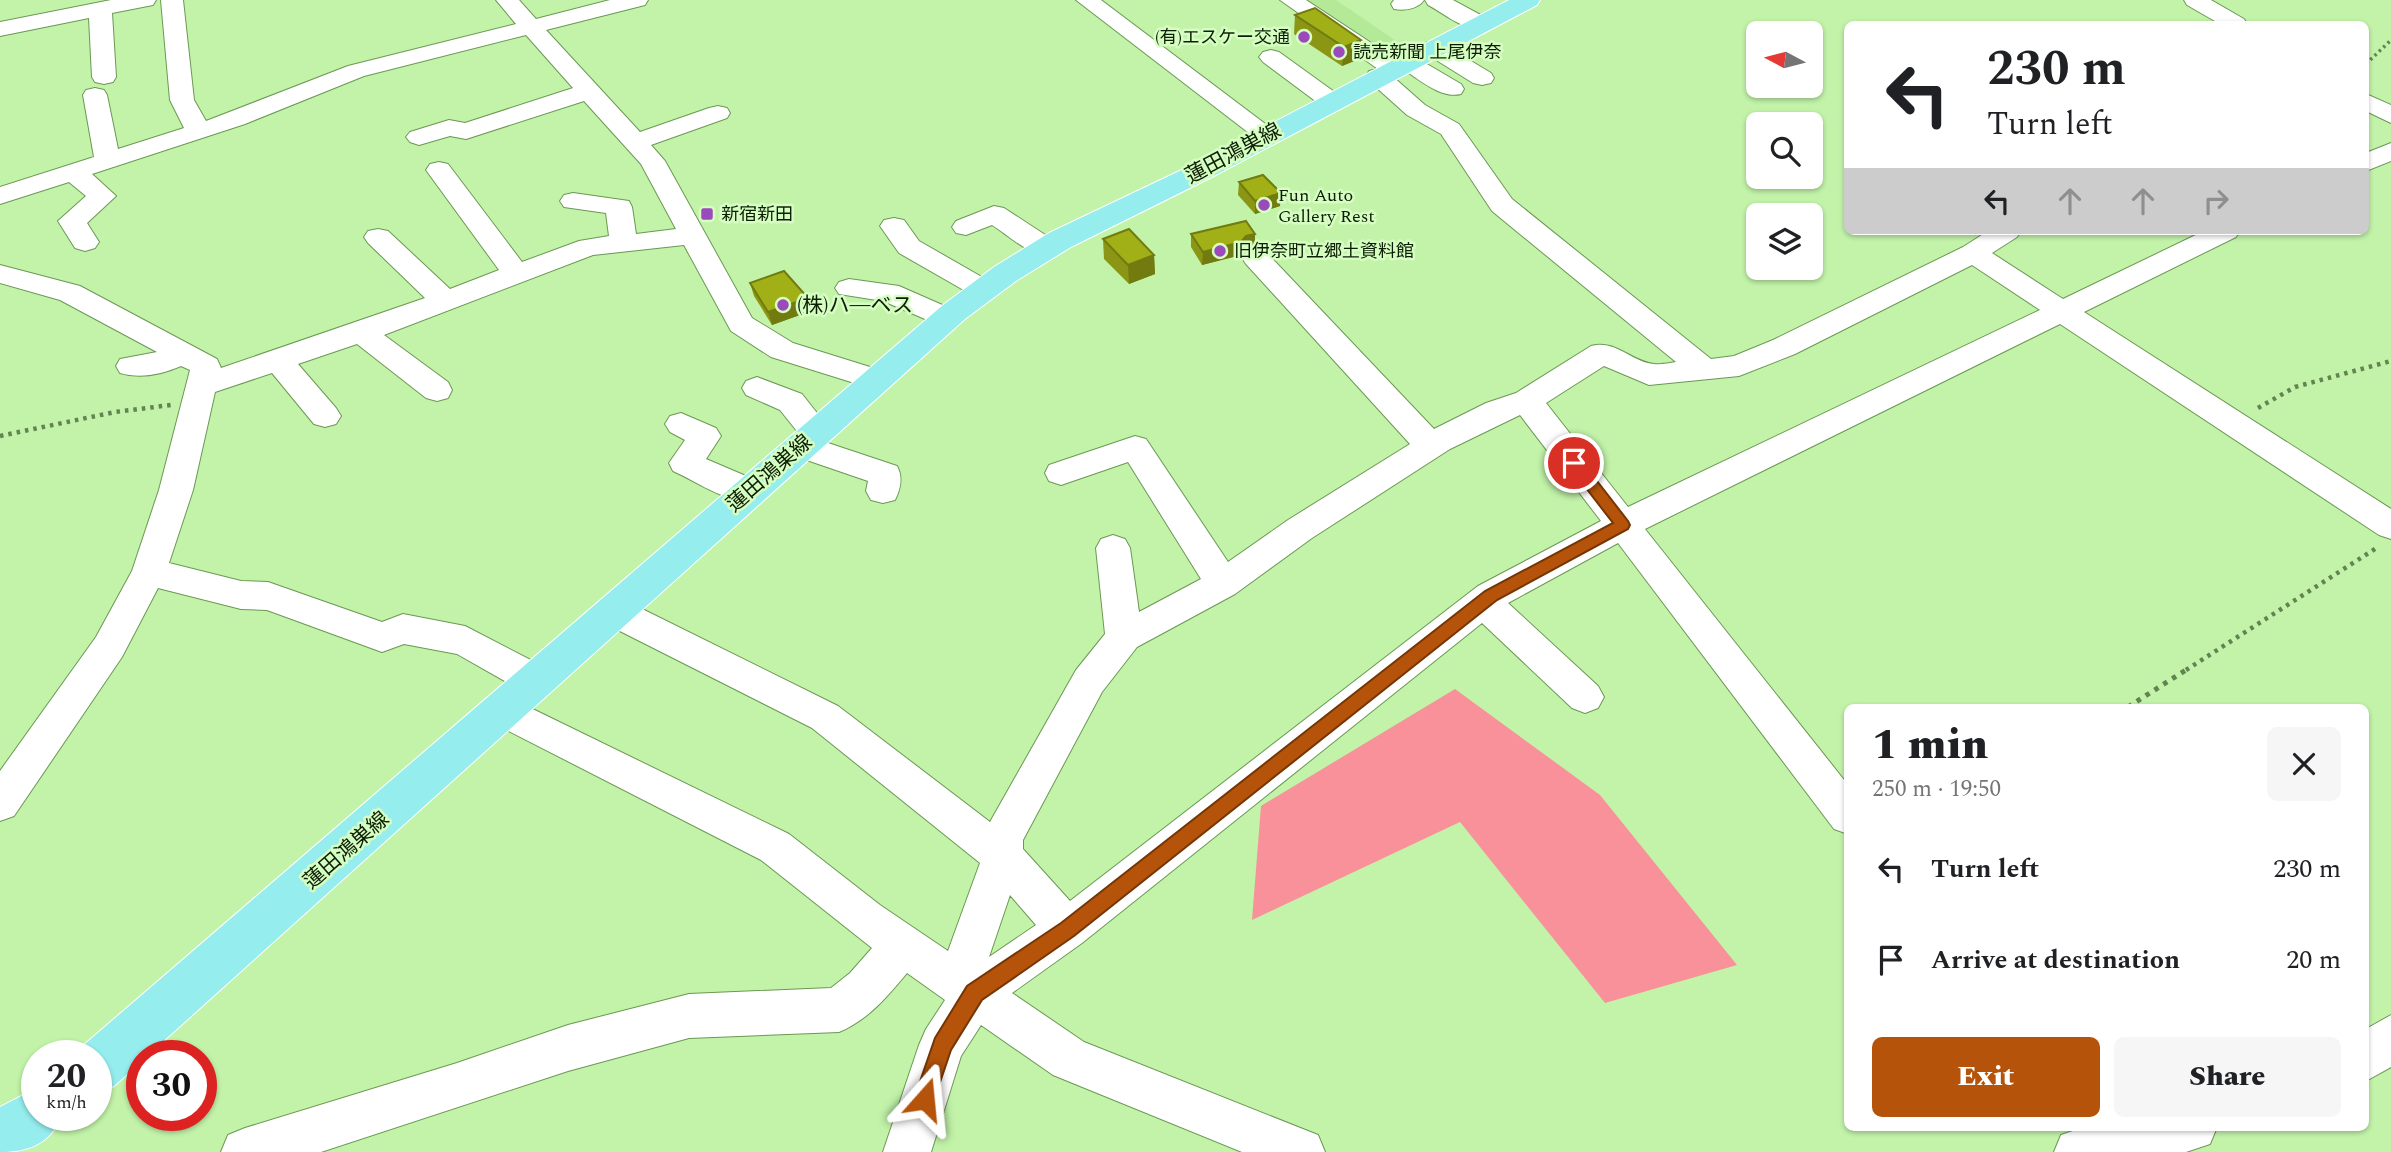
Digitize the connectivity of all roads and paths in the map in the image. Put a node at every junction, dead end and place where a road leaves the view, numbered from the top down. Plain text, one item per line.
1 (145, 0) edge
2 (172, 0) edge
3 (506, 0) edge
4 (540, 0) edge
5 (637, 0) edge
6 (1087, 0) edge
7 (1292, 0) edge
8 (1436, 0) edge
9 (1528, 0) edge
10 (2195, 0) edge
11 (100, 9) junction
12 (2231, 21) edge
13 (1480, 24) junction
14 (532, 27) junction
15 (0, 29) edge
16 (2391, 40) edge
17 (1270, 57) dead end
18 (2369, 61) edge
19 (1403, 63) junction
20 (1482, 78) dead end
21 (1452, 89) dead end
22 (589, 91) junction
23 (1331, 101) junction
24 (2369, 103) edge
25 (718, 113) dead end
26 (2391, 116) edge
27 (199, 131) junction
28 (1267, 135) junction
29 (419, 136) dead end
30 (635, 142) junction
31 (2391, 151) edge
32 (108, 160) junction
33 (2369, 162) edge
34 (439, 170) dead end
35 (73, 172) junction
36 (0, 196) edge
37 (573, 201) dead end
38 (894, 226) dead end
39 (966, 226) dead end
40 (2001, 235) edge
41 (2218, 235) edge
42 (694, 236) junction
43 (378, 237) dead end
44 (85, 243) dead end
45 (624, 243) junction
46 (1046, 248) junction
47 (1973, 253) junction
48 (1256, 258) dead end
49 (516, 273) junction
50 (0, 274) edge
51 (849, 288) dead end
52 (984, 290) junction
53 (444, 300) junction
54 (2062, 311) junction
55 (946, 318) junction
56 (361, 332) junction
57 (182, 353) junction
58 (2391, 360) edge
59 (279, 361) junction
60 (131, 366) dead end
61 (1704, 369) junction
62 (875, 379) junction
63 (757, 388) dead end
64 (437, 390) dead end
65 (200, 394) junction
66 (1527, 401) junction
67 (324, 415) dead end
68 (2232, 423) junction
69 (681, 424) dead end
70 (0, 436) edge
71 (808, 439) junction
72 (1431, 446) junction
73 (1061, 473) dead end
74 (748, 491) junction
75 (883, 491) dead end
76 (1622, 525) junction
77 (2385, 536) edge
78 (1113, 548) dead end
79 (149, 572) junction
80 (1223, 584) junction
81 (1483, 602) junction
82 (613, 611) junction
83 (1124, 637) junction
84 (537, 681) junction
85 (1585, 697) dead end
86 (2133, 704) edge
87 (504, 711) junction
88 (0, 803) edge
89 (1844, 811) edge
90 (1003, 856) junction
91 (1068, 929) junction
92 (903, 944) junction
93 (967, 987) junction
94 (2391, 1038) edge
95 (112, 1054) edge
96 (2369, 1056) edge
97 (21, 1124) edge
98 (2165, 1131) edge
99 (0, 1136) edge
100 (2095, 1141) edge
101 (245, 1152) edge
102 (907, 1152) edge
103 (1301, 1152) edge

1 - 11 street
2 - 27 street
3 - 14 street
4 - 14 street
5 - 14 street
6 - 28 street
7 - 19 street
8 - 13 street
9 - 13 main road, 蓮田鴻巣線
10 - 12 street
11 - 15 street
11 - 32 street
13 - 19 main road, 蓮田鴻巣線
14 - 22 street
14 - 27 street
16 - 18 path
17 - 23 street
19 - 20 street
19 - 21 street
19 - 23 main road, 蓮田鴻巣線
19 - 61 street
22 - 29 street
22 - 30 street
23 - 28 main road, 蓮田鴻巣線
24 - 26 street
25 - 30 street
27 - 32 street
28 - 46 main road, 蓮田鴻巣線
30 - 42 street
31 - 33 street
32 - 35 street
34 - 49 street
35 - 36 street
35 - 44 street
37 - 45 street
38 - 52 street
39 - 46 street
40 - 47 street
41 - 54 street
42 - 45 street
42 - 62 street
43 - 53 street
45 - 49 street
46 - 52 main road, 蓮田鴻巣線
47 - 54 street
47 - 61 street
48 - 72 street
49 - 53 street
50 - 57 street
51 - 55 street
52 - 55 main road, 蓮田鴻巣線
53 - 56 street
54 - 68 street
54 - 76 street
55 - 62 main road, 蓮田鴻巣線
56 - 59 street
56 - 64 street
57 - 60 street
57 - 65 street
58 - 68 path
59 - 65 street
59 - 67 street
61 - 66 street
62 - 71 main road, 蓮田鴻巣線
63 - 71 street
65 - 70 path
65 - 79 street
66 - 72 street
66 - 76 street
68 - 77 street
69 - 74 street
71 - 74 main road, 蓮田鴻巣線
71 - 75 street
72 - 80 street
73 - 80 street
74 - 82 main road, 蓮田鴻巣線
76 - 81 street
76 - 89 street
77 - 86 path
78 - 83 street
79 - 84 street
79 - 88 street
80 - 83 street
81 - 85 street
81 - 91 street
82 - 84 main road, 蓮田鴻巣線
82 - 90 street
83 - 90 street
84 - 87 main road, 蓮田鴻巣線
87 - 92 street
87 - 95 main road, 蓮田鴻巣線
90 - 91 street
90 - 93 street
91 - 93 street
92 - 93 street
92 - 101 street
93 - 102 street
93 - 103 street
94 - 96 street
97 - 99 main road
98 - 100 street

